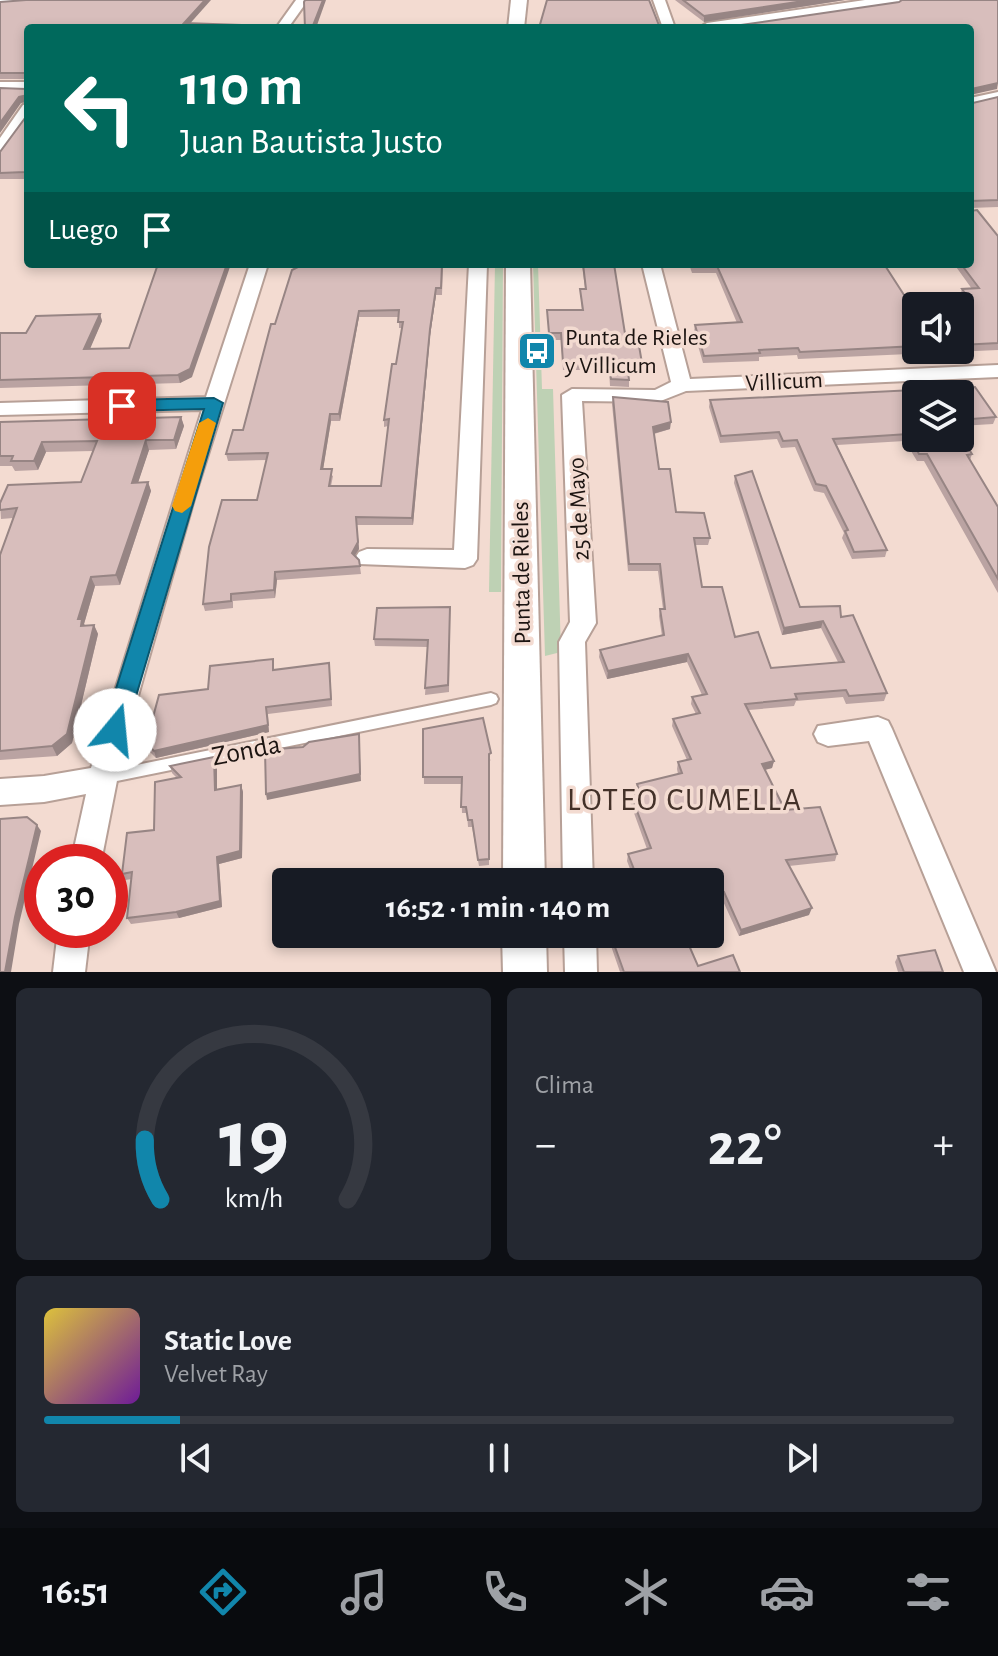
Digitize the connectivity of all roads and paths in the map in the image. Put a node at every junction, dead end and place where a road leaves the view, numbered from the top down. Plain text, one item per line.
1 (27, 0) edge
2 (302, 0) edge
3 (523, 0) edge
4 (659, 0) edge
5 (897, 0) edge
6 (5, 1) edge
7 (0, 19) edge
8 (285, 24) edge
9 (517, 24) edge
10 (668, 24) edge
11 (734, 24) edge
12 (0, 87) edge
13 (24, 87) edge
14 (998, 96) edge
15 (974, 101) edge
16 (24, 114) edge
17 (0, 149) edge
18 (258, 268) edge
19 (478, 268) edge
20 (518, 268) edge
21 (652, 268) edge
22 (998, 371) edge
23 (682, 385) junction
24 (572, 395) joint
25 (214, 403) junction
26 (0, 409) edge
27 (367, 558) dead end
28 (491, 699) dead end
29 (828, 734) dead end
30 (103, 778) junction
31 (0, 792) edge
32 (90, 844) edge
33 (524, 868) edge
34 (578, 868) edge
35 (72, 948) edge
36 (524, 948) edge
37 (580, 948) edge
38 (69, 972) edge
39 (525, 972) edge
40 (581, 972) edge
41 (980, 972) edge

1 - 6 street
2 - 8 street
3 - 9 street
4 - 10 street
5 - 11 street
6 - 7 street
12 - 13 street
14 - 15 street
16 - 17 street
18 - 25 street
19 - 27 street
20 - 33 street, Punta de Rieles
21 - 23 street
22 - 23 street, Villicum
23 - 24 street, Villicum
24 - 34 street, 25 de Mayo
25 - 26 street
25 - 30 street
28 - 30 lane, Zonda
29 - 41 street
30 - 31 street, Zonda
30 - 32 street
35 - 38 street
36 - 39 street
37 - 40 street

